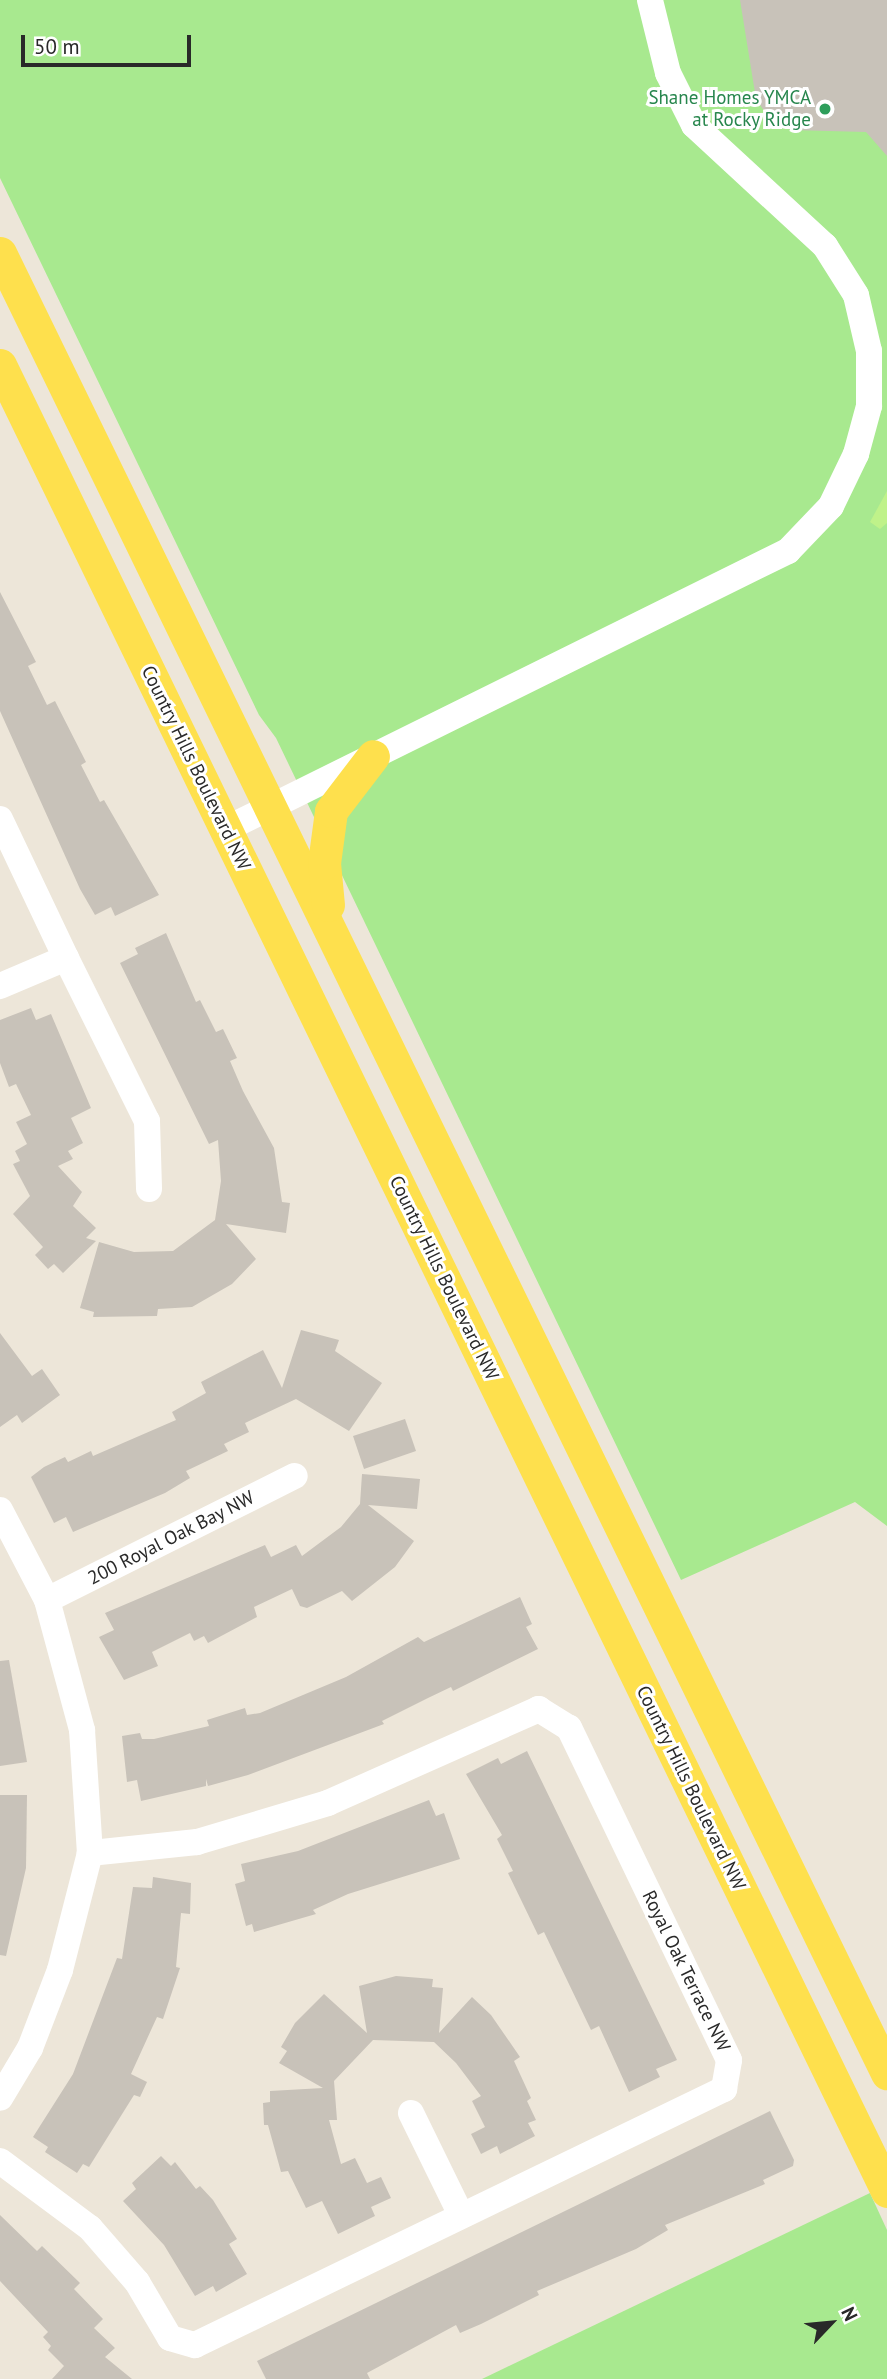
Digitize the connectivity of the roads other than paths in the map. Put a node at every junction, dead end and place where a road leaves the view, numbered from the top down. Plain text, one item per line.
1 (650, 0) edge
2 (0, 253) edge
3 (0, 365) edge
4 (373, 756) junction
5 (272, 807) junction
6 (0, 819) edge
7 (226, 829) junction
8 (331, 928) junction
9 (66, 958) junction
10 (0, 986) edge
11 (149, 1189) dead end
12 (295, 1475) dead end
13 (0, 1510) edge
14 (47, 1601) junction
15 (90, 1853) junction
16 (887, 2073) edge
17 (0, 2098) edge
18 (411, 2113) dead end
19 (0, 2161) edge
20 (887, 2191) edge
21 (461, 2215) junction

1 - 4 street
2 - 5 main road
3 - 7 main road, Country Hills Boulevard NW
4 - 5 street
4 - 8 main road
5 - 7 street
5 - 8 main road
6 - 9 street
7 - 20 main road, Country Hills Boulevard NW
8 - 16 main road
9 - 10 street
9 - 11 street
12 - 14 street, 200 Royal Oak Bay NW
13 - 14 street
14 - 15 street
15 - 17 street
15 - 21 street, Royal Oak Terrace NW
18 - 21 street
19 - 21 street, Royal Oak Terrace NW

